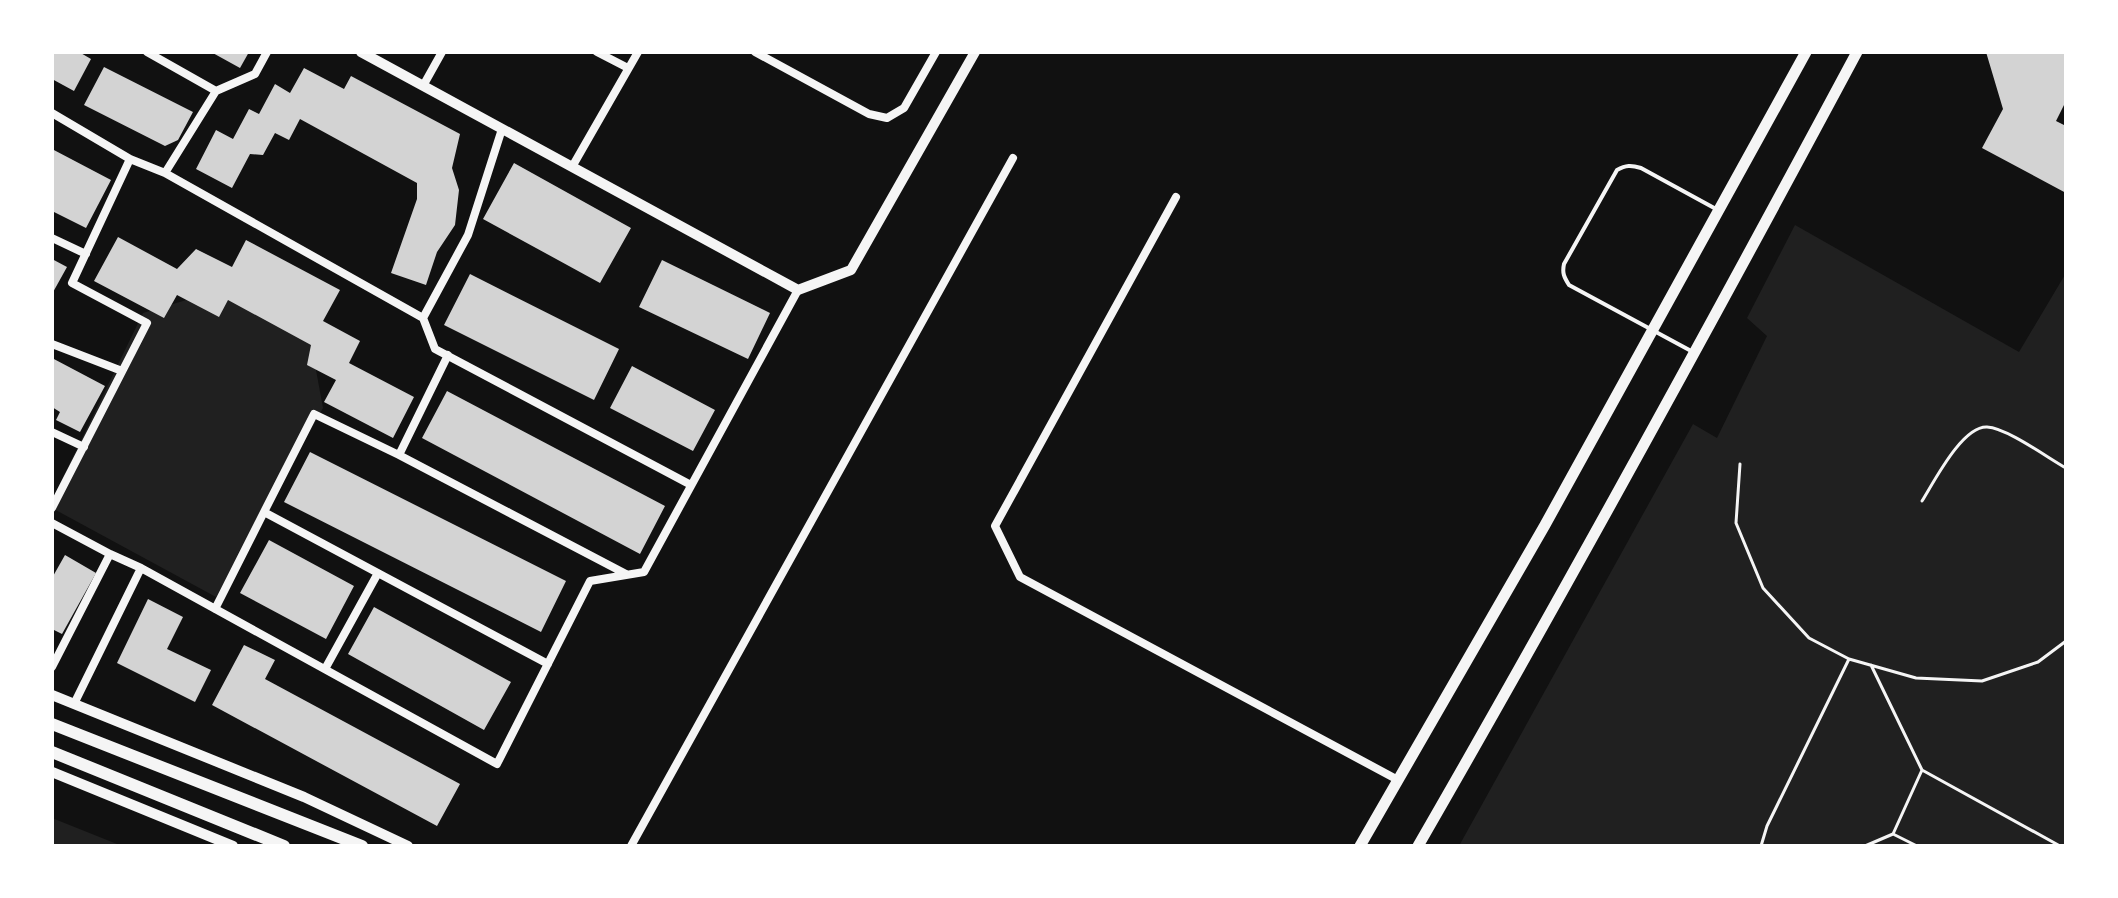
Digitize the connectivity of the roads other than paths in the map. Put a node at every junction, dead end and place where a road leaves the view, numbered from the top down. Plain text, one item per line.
1 (147, 52) edge
2 (267, 52) edge
3 (361, 52) edge
4 (442, 52) edge
5 (597, 52) edge
6 (638, 52) edge
7 (755, 52) edge
8 (936, 52) edge
9 (975, 52) edge
10 (1806, 52) edge
11 (1857, 52) edge
12 (628, 68) junction
13 (423, 86) junction
14 (216, 91) junction
15 (52, 113) edge
16 (502, 129) junction
17 (1013, 158) dead end
18 (130, 159) junction
19 (572, 167) junction
20 (165, 173) junction
21 (1176, 197) dead end
22 (1717, 210) junction
23 (52, 238) edge
24 (86, 254) junction
25 (798, 290) junction
26 (423, 318) junction
27 (1651, 330) junction
28 (52, 344) edge
29 (1695, 353) junction
30 (448, 355) junction
31 (122, 371) junction
32 (52, 432) edge
33 (84, 447) junction
34 (399, 455) junction
35 (691, 485) junction
36 (52, 508) edge
37 (264, 512) junction
38 (52, 523) edge
39 (110, 554) junction
40 (141, 568) junction
41 (378, 573) junction
42 (628, 575) junction
43 (215, 609) junction
44 (548, 664) junction
45 (52, 667) edge
46 (325, 669) junction
47 (52, 695) edge
48 (74, 704) junction
49 (52, 724) edge
50 (52, 752) edge
51 (52, 772) edge
52 (1398, 780) junction
53 (233, 846) edge
54 (284, 846) edge
55 (362, 846) edge
56 (408, 846) edge
57 (631, 846) edge
58 (1360, 846) edge
59 (1418, 846) edge

1 - 14 street
2 - 14 street
3 - 13 street
4 - 13 street
5 - 12 street
6 - 12 street
7 - 8 street
9 - 25 street
10 - 22 main road
11 - 29 main road
12 - 19 street
13 - 16 street
14 - 20 street
15 - 18 street
16 - 19 street
16 - 26 street
17 - 57 street
18 - 20 street
18 - 24 street
19 - 25 street
20 - 26 street
21 - 52 street
22 - 27 main road
22 - 27 lane
23 - 24 street
24 - 31 street
25 - 35 street
26 - 30 street
27 - 29 lane
27 - 52 main road
28 - 31 street
29 - 59 main road
30 - 34 street
30 - 35 street
31 - 33 street
32 - 33 street
33 - 36 street
34 - 37 street
34 - 42 street
35 - 42 street
37 - 41 street
37 - 43 street
38 - 39 street
39 - 40 street
39 - 45 street
40 - 43 street
40 - 48 street
41 - 44 street
41 - 46 street
42 - 44 street
43 - 46 street
44 - 46 street
47 - 48 street
48 - 56 street
49 - 55 main road
50 - 54 main road
51 - 53 street
52 - 58 main road

